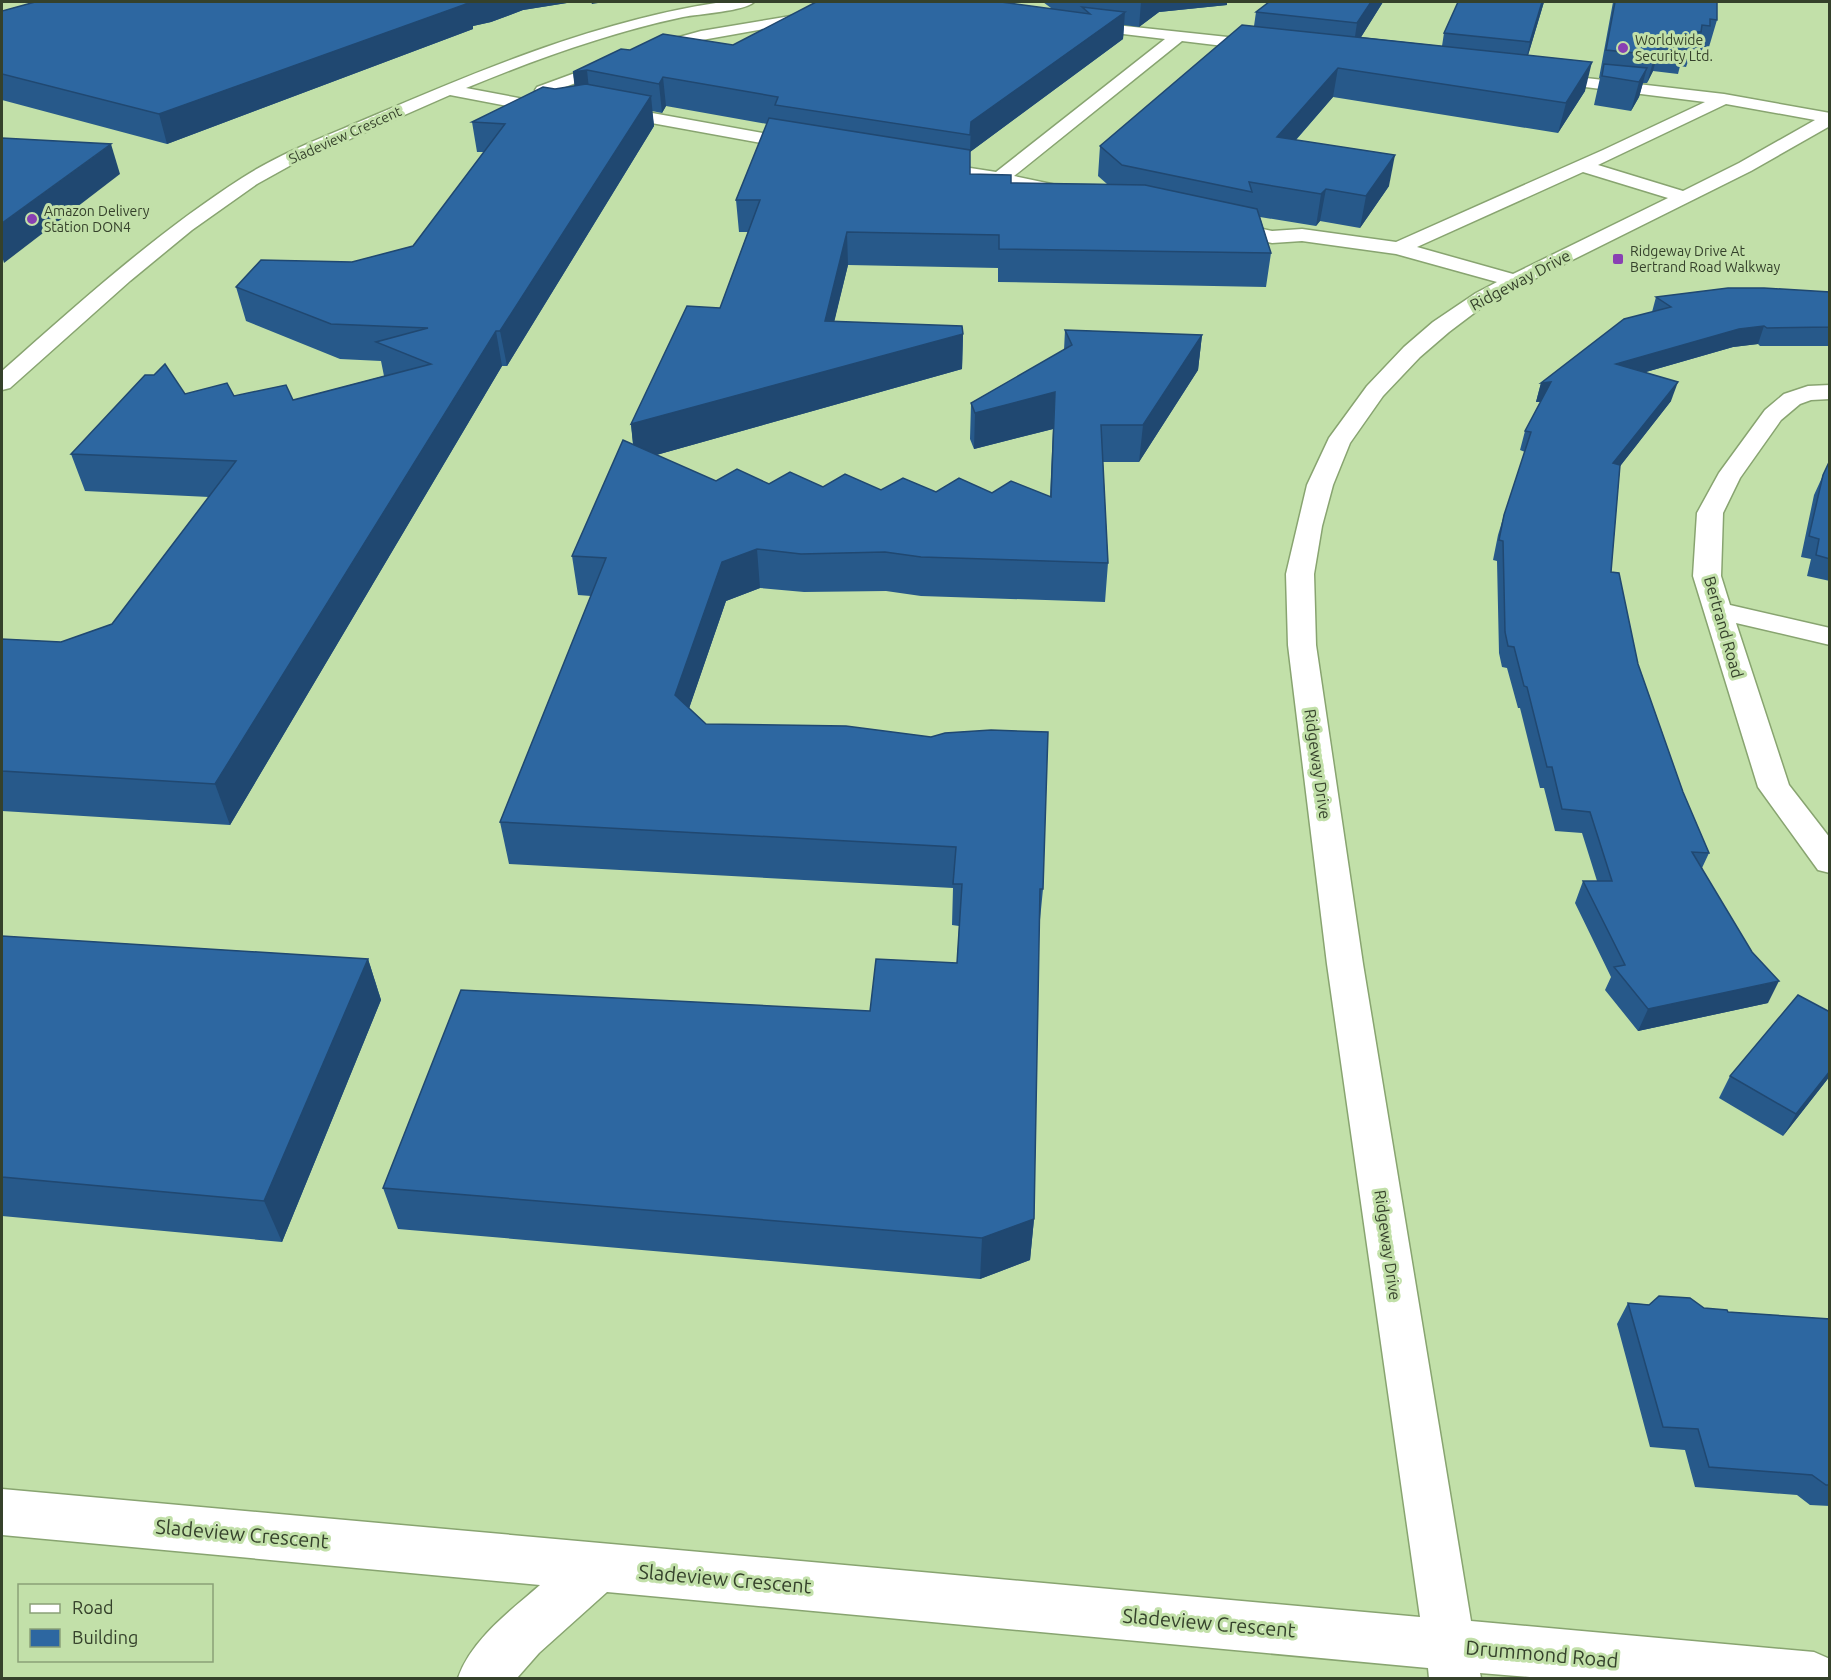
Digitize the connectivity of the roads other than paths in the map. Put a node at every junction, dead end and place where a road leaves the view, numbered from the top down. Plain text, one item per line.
1 (747, 2) edge
2 (839, 13) edge
3 (653, 19) junction
4 (1064, 24) edge
5 (701, 36) junction
6 (1179, 36) junction
7 (1286, 48) edge
8 (1522, 75) edge
9 (483, 77) junction
10 (448, 90) junction
11 (543, 90) junction
12 (1724, 99) junction
13 (590, 106) edge
14 (1830, 118) edge
15 (818, 148) edge
16 (909, 163) edge
17 (1581, 166) junction
18 (1000, 178) junction
19 (1090, 197) edge
20 (1684, 197) junction
21 (1204, 222) edge
22 (1398, 248) junction
23 (1516, 281) junction
24 (2, 383) edge
25 (1830, 392) edge
26 (1717, 610) junction
27 (1830, 637) edge
28 (1830, 862) edge
29 (2, 1512) edge
30 (598, 1567) junction
31 (1452, 1662) edge
32 (484, 1678) edge
33 (1814, 1678) edge

1 - 3 street, Sladeview Crescent
2 - 5 street
3 - 5 street
3 - 9 street, Sladeview Crescent
4 - 6 street
5 - 11 street
6 - 7 street
6 - 18 street
8 - 12 street
9 - 10 street, Sladeview Crescent
9 - 11 street
10 - 11 street
10 - 24 street, Sladeview Crescent
12 - 14 street
12 - 17 street
13 - 15 street
14 - 20 street, Ridgeway Drive
16 - 18 street
17 - 20 street
17 - 22 street
18 - 19 street
20 - 23 street, Ridgeway Drive
21 - 22 street
22 - 23 street
23 - 31 street, Ridgeway Drive
25 - 26 street, Bertrand Road
26 - 27 street
26 - 28 street, Bertrand Road
29 - 30 street, Sladeview Crescent
30 - 31 street, Sladeview Crescent
30 - 32 street
31 - 33 street, Drummond Road

